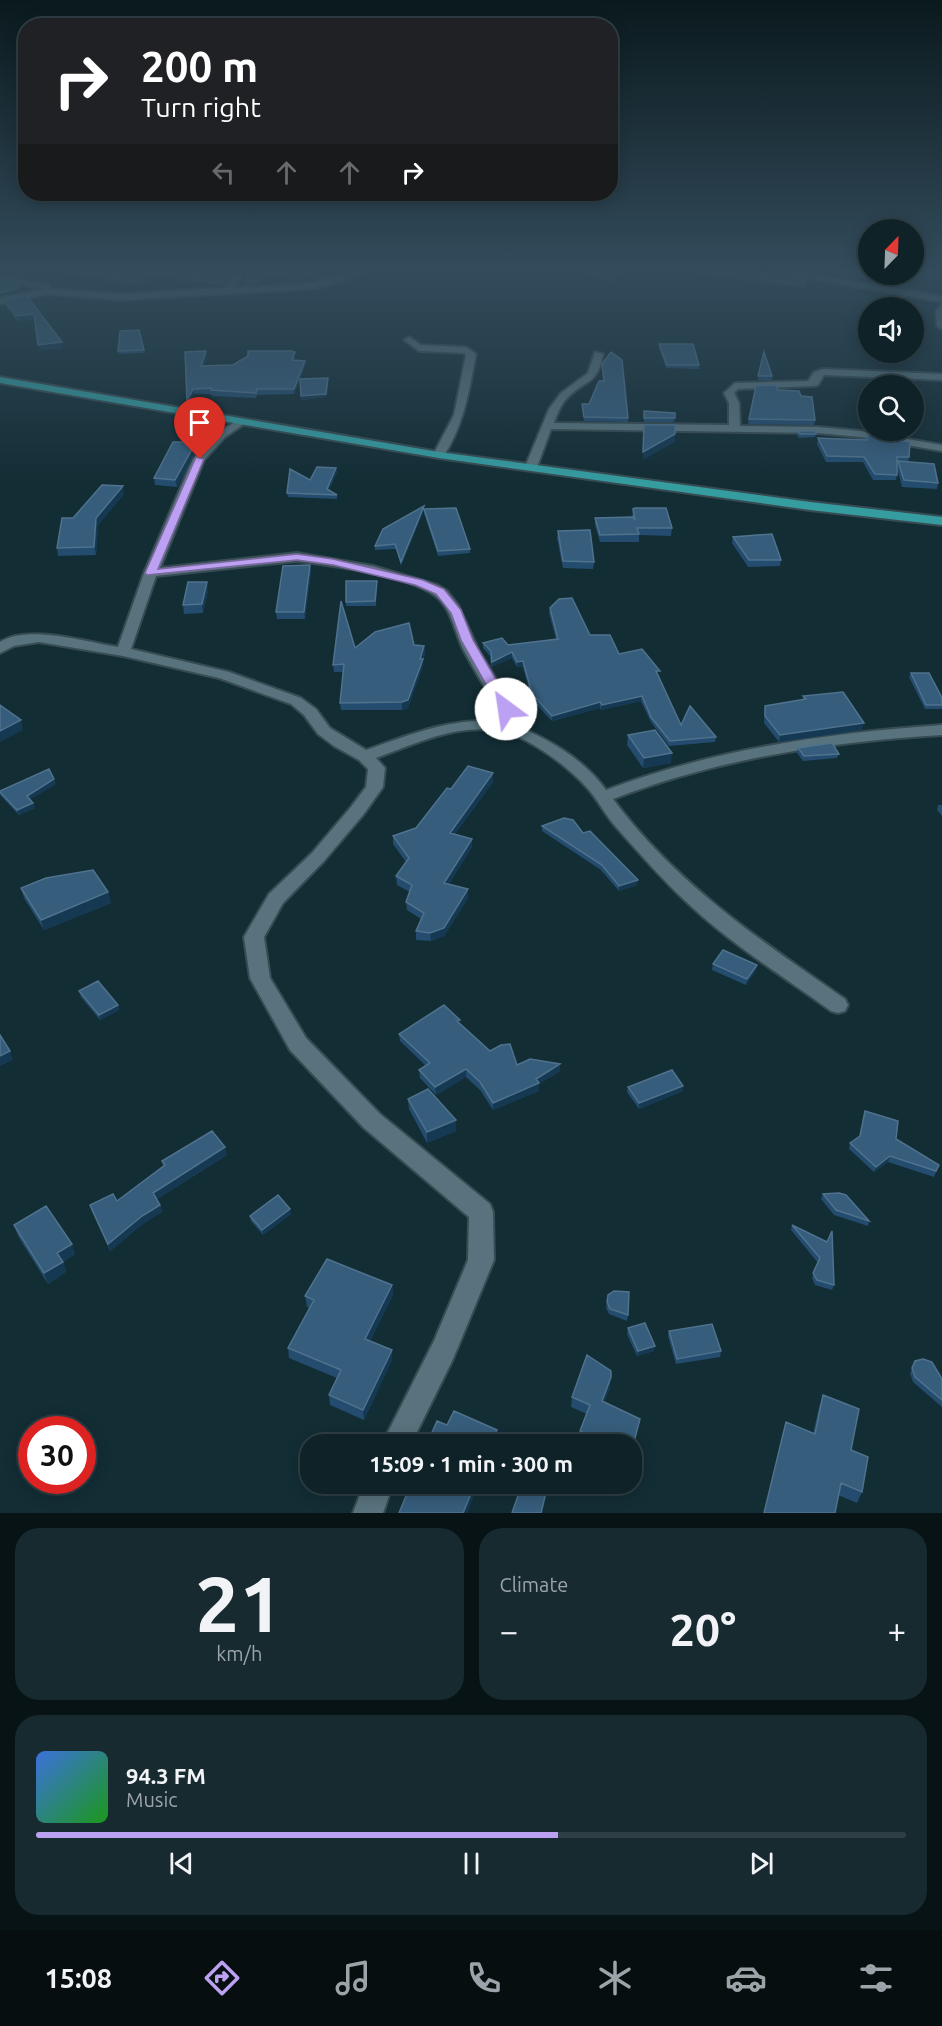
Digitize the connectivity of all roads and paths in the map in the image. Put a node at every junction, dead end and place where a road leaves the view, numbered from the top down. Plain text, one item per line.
1 (413, 343) edge
2 (598, 354) dead end
3 (942, 376) edge
4 (0, 380) edge
5 (240, 422) junction
6 (549, 426) junction
7 (735, 430) junction
8 (942, 448) edge
9 (439, 455) junction
10 (531, 467) junction
11 (942, 520) edge
12 (151, 573) junction
13 (0, 648) edge
14 (123, 652) junction
15 (502, 726) junction
16 (942, 730) edge
17 (365, 756) junction
18 (603, 797) junction
19 (838, 1005) dead end
20 (401, 1434) edge
21 (375, 1494) edge
22 (368, 1513) edge

1 - 9 street
2 - 6 street
3 - 7 street
4 - 5 highway
5 - 9 highway
5 - 12 street
6 - 7 street
6 - 10 street
7 - 8 street
9 - 10 highway
10 - 11 highway
12 - 14 street
12 - 15 street
13 - 14 street
14 - 17 street
15 - 17 street
15 - 18 street
16 - 18 street
17 - 20 street
18 - 19 street
21 - 22 street

